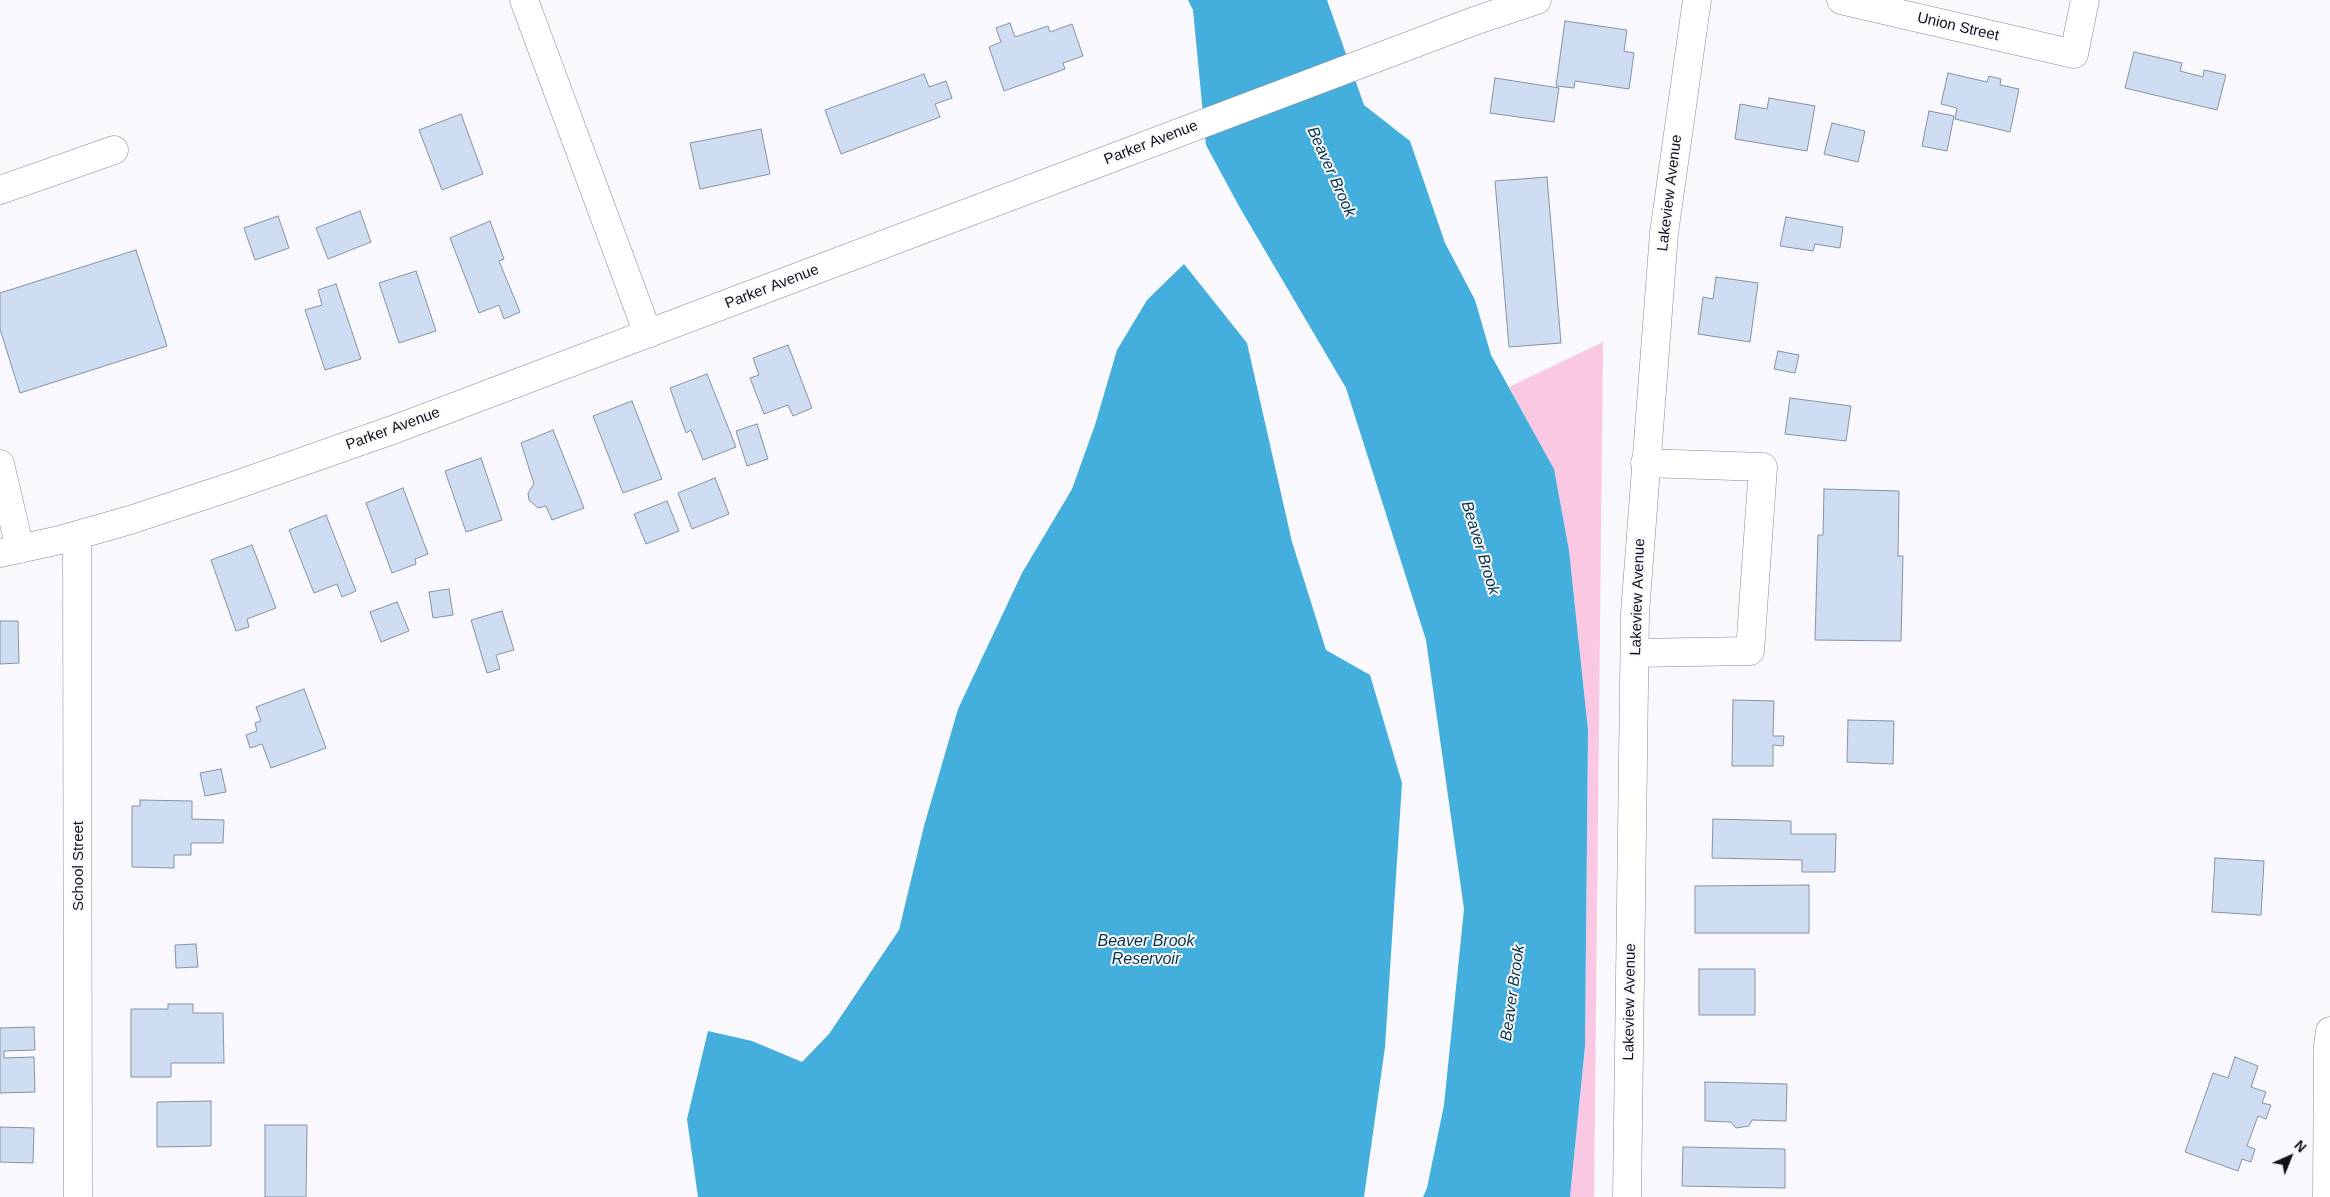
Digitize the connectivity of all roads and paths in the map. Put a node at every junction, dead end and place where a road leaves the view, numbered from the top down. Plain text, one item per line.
1 (524, 0) edge
2 (1538, 0) edge
3 (1697, 0) edge
4 (1841, 0) edge
5 (2085, 0) edge
6 (1897, 6) edge
7 (1474, 10) edge
8 (114, 150) dead end
9 (0, 190) edge
10 (648, 334) junction
11 (1645, 463) junction
12 (0, 464) edge
13 (77, 535) junction
14 (10, 551) edge
15 (1635, 653) junction
16 (2329, 1039) edge
17 (78, 1197) edge
18 (1627, 1197) edge
19 (2327, 1197) edge

1 - 10 street
2 - 7 street, Parker Avenue
3 - 11 street, Lakeview Avenue
4 - 6 street, Union Street
5 - 6 street, Union Street
7 - 10 street, Parker Avenue
8 - 9 street
10 - 13 street, Parker Avenue
11 - 15 street, Lakeview Avenue
11 - 15 street
12 - 14 street
13 - 14 street, Parker Avenue
13 - 17 street, School Street
15 - 18 street, Lakeview Avenue
16 - 19 street

